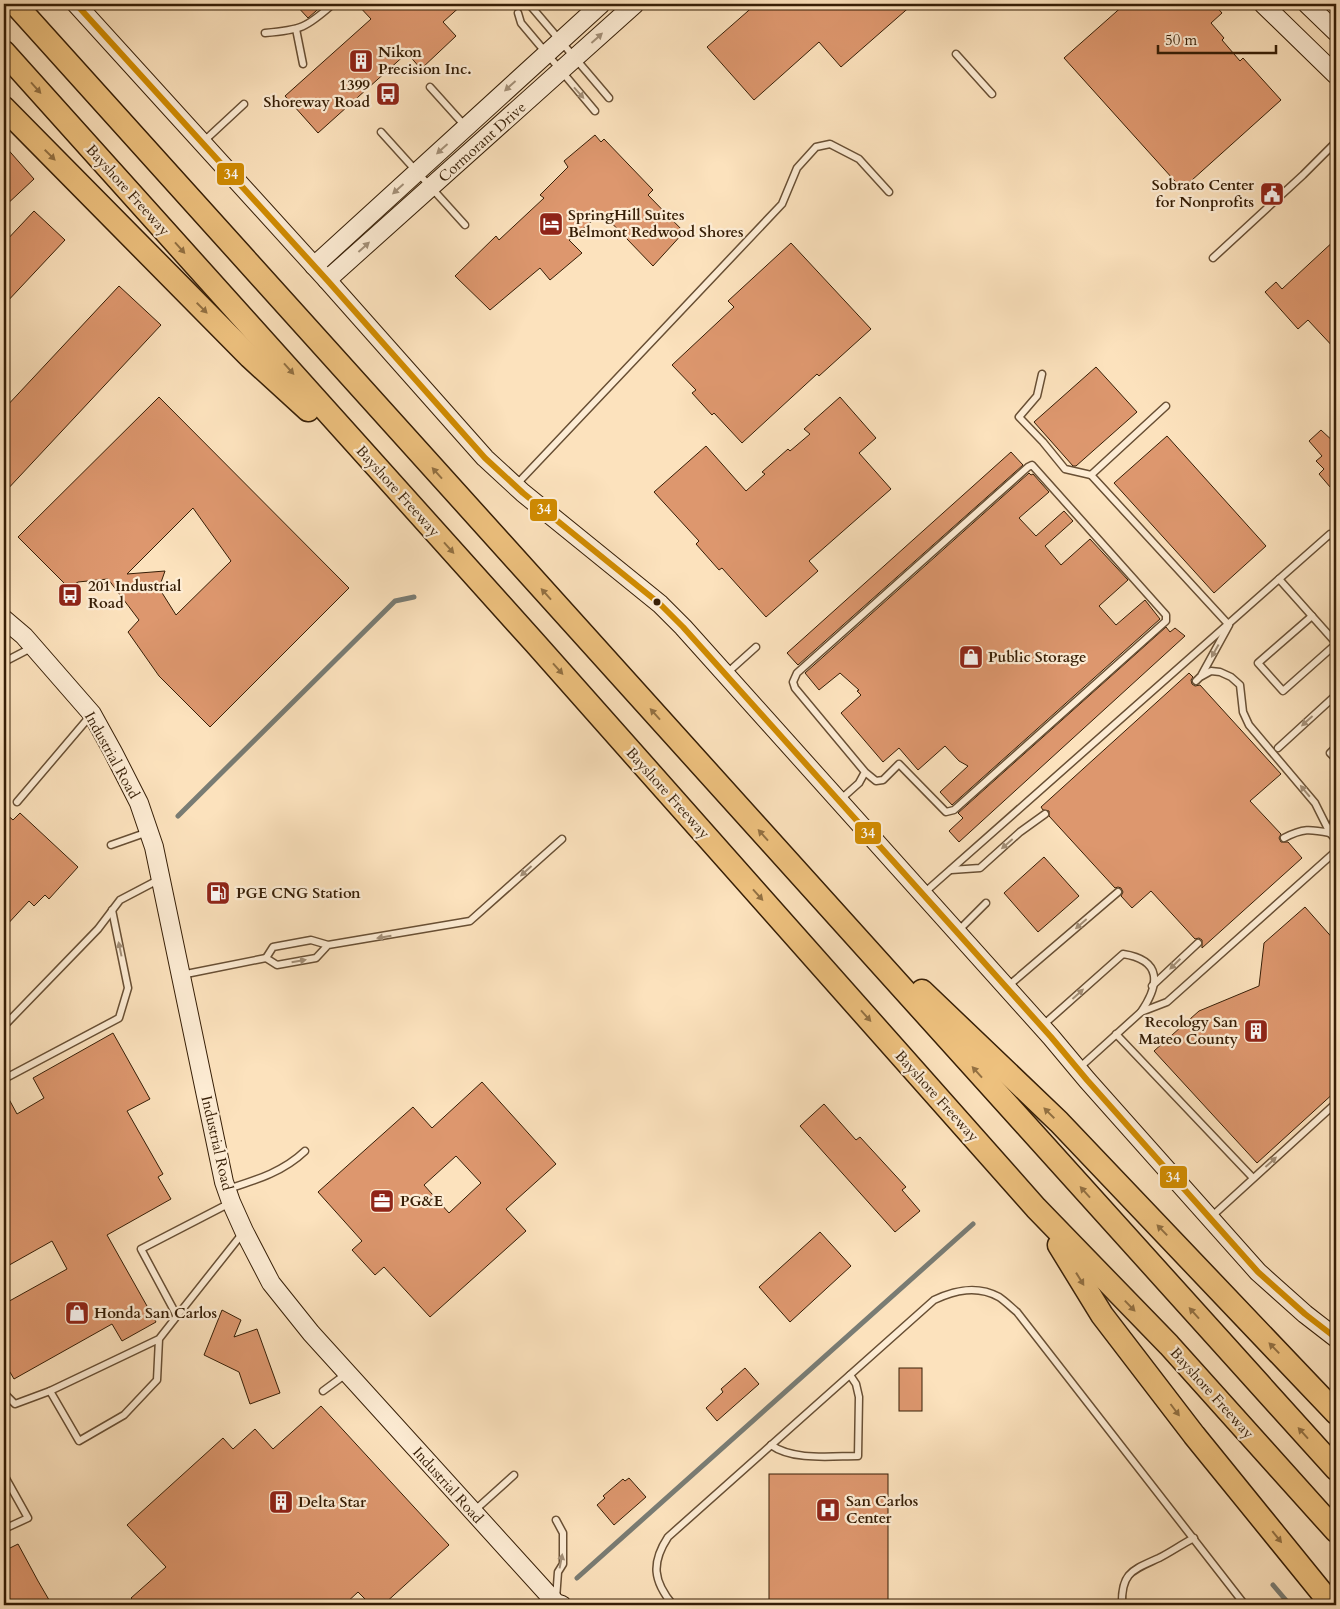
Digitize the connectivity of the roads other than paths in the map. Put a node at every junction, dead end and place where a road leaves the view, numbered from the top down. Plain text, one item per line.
1 (15, 4) edge
2 (76, 4) edge
3 (333, 4) edge
4 (529, 4) edge
5 (601, 4) edge
6 (636, 4) edge
7 (1263, 4) edge
8 (1307, 4) edge
9 (518, 13) dead end
10 (296, 29) junction
11 (1336, 32) edge
12 (265, 33) dead end
13 (561, 41) junction
14 (4, 52) edge
15 (546, 54) junction
16 (956, 54) dead end
17 (575, 58) junction
18 (303, 64) dead end
19 (561, 71) junction
20 (1336, 75) edge
21 (430, 86) dead end
22 (992, 94) dead end
23 (609, 98) dead end
24 (244, 104) dead end
25 (4, 108) edge
26 (595, 111) dead end
27 (466, 127) junction
28 (381, 132) dead end
29 (202, 142) junction
30 (1336, 142) edge
31 (417, 172) junction
32 (431, 187) junction
33 (889, 192) dead end
34 (465, 225) dead end
35 (1213, 258) dead end
36 (314, 266) junction
37 (327, 280) junction
38 (1042, 374) dead end
39 (1166, 406) dead end
40 (1090, 475) junction
41 (515, 486) junction
42 (405, 498) junction
43 (1336, 541) edge
44 (1279, 579) junction
45 (1312, 616) junction
46 (4, 619) edge
47 (1229, 625) junction
48 (1336, 643) edge
49 (33, 647) junction
50 (756, 647) dead end
51 (4, 662) edge
52 (726, 674) junction
53 (1336, 695) edge
54 (92, 714) junction
55 (1336, 747) edge
56 (1278, 748) dead end
57 (1336, 759) edge
58 (865, 772) junction
59 (840, 801) junction
60 (17, 802) dead end
61 (1045, 814) dead end
62 (1336, 815) edge
63 (149, 831) junction
64 (1330, 833) junction
65 (1284, 838) dead end
66 (562, 839) dead end
67 (1336, 840) edge
68 (111, 845) dead end
69 (1336, 851) edge
70 (950, 870) junction
71 (796, 871) junction
72 (161, 878) junction
73 (1118, 892) dead end
74 (923, 894) junction
75 (986, 903) dead end
76 (112, 910) junction
77 (957, 932) junction
78 (1198, 942) dead end
79 (328, 945) junction
80 (266, 958) junction
81 (181, 975) junction
82 (1152, 986) junction
83 (1007, 988) junction
84 (1141, 1012) junction
85 (4, 1026) edge
86 (1041, 1027) junction
87 (1116, 1034) junction
88 (1077, 1069) junction
89 (4, 1079) edge
90 (1336, 1104) edge
91 (305, 1151) dead end
92 (1254, 1178) junction
93 (229, 1196) junction
94 (1036, 1208) junction
95 (1209, 1218) junction
96 (244, 1232) junction
97 (177, 1316) junction
98 (1333, 1329) edge
99 (159, 1339) junction
100 (347, 1374) junction
101 (850, 1375) junction
102 (50, 1391) junction
103 (323, 1391) dead end
104 (4, 1392) edge
105 (1336, 1413) edge
106 (771, 1445) junction
107 (1336, 1469) edge
108 (4, 1475) edge
109 (514, 1476) dead end
110 (473, 1512) junction
111 (556, 1520) dead end
112 (4, 1529) edge
113 (1336, 1531) edge
114 (1194, 1538) junction
115 (558, 1604) edge
116 (673, 1605) edge
117 (1122, 1605) edge
118 (1245, 1605) edge
119 (1332, 1605) edge

71 -> 1 highway
2 - 29 street
3 - 10 lane
4 - 13 lane
5 - 13 street, Cormorant Drive
17 -> 6 street, Cormorant Drive
7 - 20 street
8 - 11 street
9 - 15 lane
10 - 12 lane
10 - 18 lane
13 - 15 street, Cormorant Drive
13 - 17 lane
14 -> 42 highway, Bayshore Freeway
15 - 19 lane
15 -> 27 street, Cormorant Drive
16 - 22 lane
17 - 19 street, Cormorant Drive
17 - 23 lane
19 -> 26 lane
19 - 32 street, Cormorant Drive
21 - 27 lane
24 - 29 lane
25 -> 42 highway
27 -> 31 street, Cormorant Drive
28 - 31 lane
29 - 36 street
30 - 35 lane
31 - 32 lane
31 -> 36 street, Cormorant Drive
32 - 34 lane
37 -> 32 street, Cormorant Drive
33 - 41 lane
36 - 37 street
37 - 41 street
38 - 40 lane
39 - 40 lane
40 - 47 lane
41 - 52 street
42 -> 94 highway, Bayshore Freeway
43 - 44 lane
44 - 45 lane
44 - 47 lane
45 - 48 lane
45 - 48 lane
46 - 49 street, Industrial Road
47 - 64 lane
47 - 70 lane
49 - 51 lane
49 - 54 street, Industrial Road
50 - 52 lane
52 - 59 street
53 -> 56 lane
54 - 60 lane
54 - 63 street, Industrial Road
55 - 57 lane
58 - 58 lane
58 - 59 lane
59 - 74 street
61 -> 70 lane
62 - 64 lane
63 - 68 lane
63 - 72 street, Industrial Road
64 - 65 lane
64 - 67 lane
66 -> 79 lane
69 - 84 lane
70 - 74 lane
105 -> 71 highway
107 -> 71 highway
72 - 76 lane
72 - 81 street, Industrial Road
73 -> 83 lane
74 - 77 street
75 - 77 lane
76 - 85 lane
89 -> 76 lane
77 - 83 street
78 -> 82 lane
79 - 80 lane
80 -> 79 lane
80 - 81 lane
81 - 93 street, Industrial Road
82 - 84 lane
86 -> 82 lane
83 - 86 street
84 - 87 lane
86 - 88 street
87 - 88 lane
87 - 92 lane
88 - 95 street
92 -> 90 lane
91 - 93 lane
92 - 95 lane
93 - 96 street, Industrial Road
93 - 97 lane
94 -> 113 highway, Bayshore Freeway
94 -> 119 highway
95 - 98 street
96 - 97 lane
96 - 100 street, Industrial Road
97 - 99 lane
99 - 102 lane
99 - 102 lane
100 - 103 lane
100 - 110 street, Industrial Road
101 - 106 lane
101 - 106 lane
101 - 114 lane
102 - 104 lane
106 - 116 lane
108 - 112 lane
109 - 110 lane
110 - 115 street, Industrial Road
115 -> 111 lane
114 - 117 lane
114 - 118 lane

